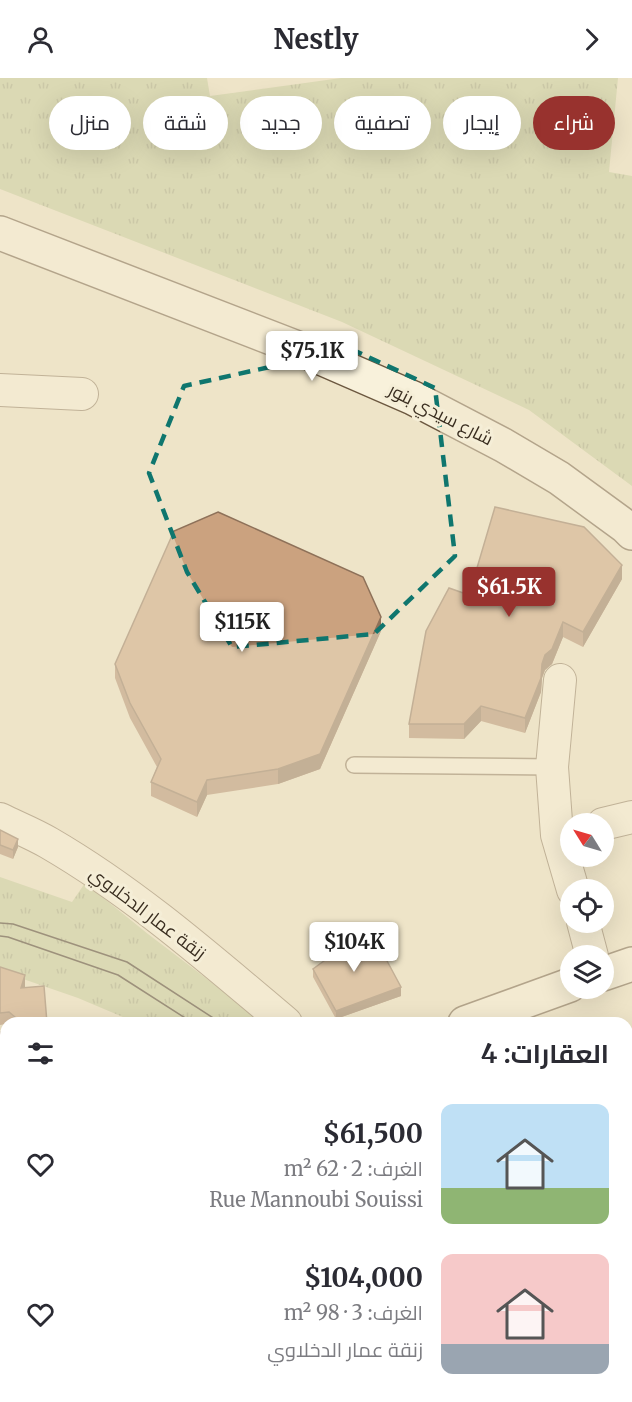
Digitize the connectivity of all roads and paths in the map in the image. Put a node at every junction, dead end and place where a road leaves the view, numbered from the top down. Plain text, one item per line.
1 (1, 236) edge
2 (0, 390) edge
3 (82, 394) dead end
4 (632, 533) edge
5 (560, 680) dead end
6 (354, 765) dead end
7 (552, 767) junction
8 (560, 813) edge
9 (632, 817) edge
10 (0, 819) edge
11 (614, 821) edge
12 (632, 964) edge
13 (614, 970) edge
14 (560, 989) edge
15 (279, 1017) edge
16 (482, 1017) edge

1 - 4 street, شارع سيدي بنور
2 - 3 street
5 - 7 street
6 - 7 lane
7 - 8 street
9 - 11 street
10 - 15 street, زنقة عمار الدخلاوي
12 - 13 street
14 - 16 street

